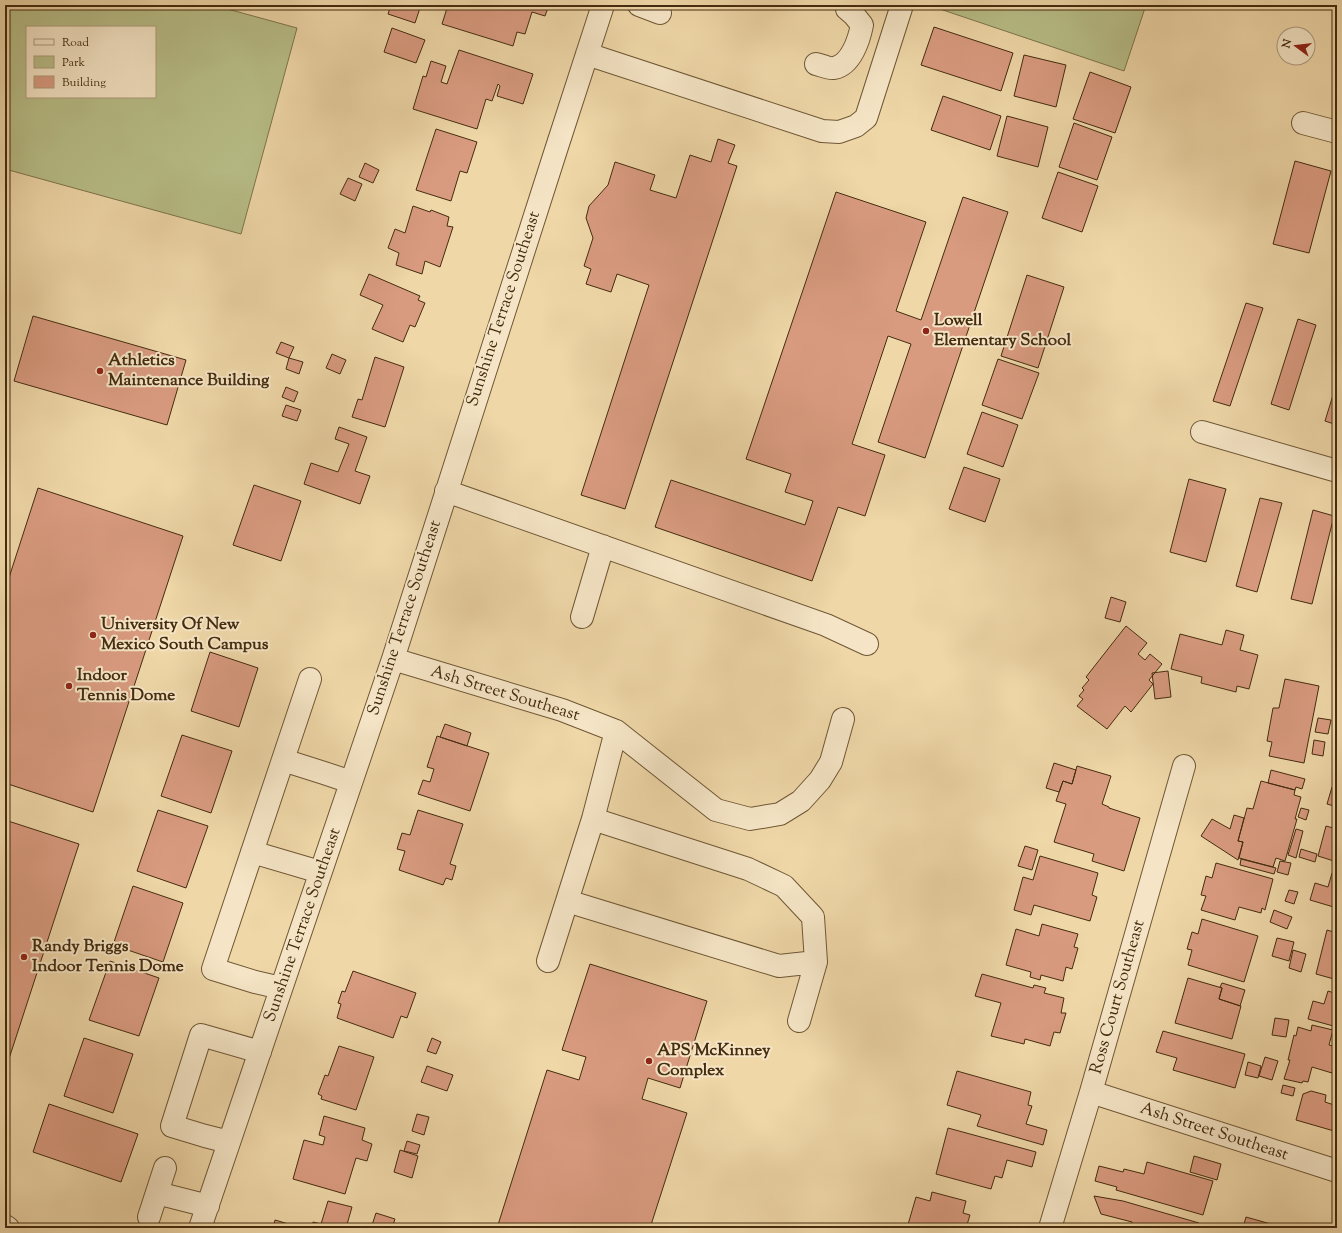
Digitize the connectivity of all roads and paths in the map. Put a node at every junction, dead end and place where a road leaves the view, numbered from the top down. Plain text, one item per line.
1 (603, 5) edge
2 (639, 5) edge
3 (902, 5) edge
4 (847, 9) dead end
5 (660, 13) dead end
6 (587, 54) junction
7 (816, 64) dead end
8 (1304, 123) dead end
9 (1337, 132) edge
10 (1202, 432) dead end
11 (1337, 471) edge
12 (446, 491) junction
13 (603, 546) junction
14 (582, 617) dead end
15 (867, 644) dead end
16 (393, 659) junction
17 (310, 678) dead end
18 (843, 719) dead end
19 (616, 731) junction
20 (283, 760) junction
21 (1184, 766) dead end
22 (351, 782) junction
23 (593, 819) junction
24 (252, 852) junction
25 (320, 872) junction
26 (567, 901) junction
27 (548, 961) dead end
28 (816, 962) junction
29 (282, 988) junction
30 (799, 1021) dead end
31 (260, 1052) junction
32 (1091, 1092) junction
33 (229, 1142) junction
34 (165, 1168) dead end
35 (1337, 1171) edge
36 (157, 1193) junction
37 (208, 1206) junction
38 (149, 1217) dead end
39 (5, 1226) edge
40 (8, 1228) edge
41 (200, 1228) edge
42 (1050, 1228) edge

1 - 6 street, Sunshine Terrace Southeast
2 - 5 street
3 - 6 street
4 - 7 street
6 - 12 street, Sunshine Terrace Southeast
8 - 9 street
10 - 11 street
12 - 13 street
12 - 16 street, Sunshine Terrace Southeast
13 - 14 street
13 - 15 street
16 - 19 street, Ash Street Southeast
16 - 22 street, Sunshine Terrace Southeast
17 - 20 street
18 - 19 street, Ash Street Southeast
19 - 23 street
20 - 22 street
20 - 24 street
21 - 32 street, Ross Court Southeast
22 - 25 street, Sunshine Terrace Southeast
23 - 26 street
23 - 28 street
24 - 25 street
24 - 29 street
25 - 29 street, Sunshine Terrace Southeast
26 - 27 street
26 - 28 street
28 - 30 street
29 - 31 street, Sunshine Terrace Southeast
31 - 33 street, Sunshine Terrace Southeast
31 - 33 street
32 - 35 street, Ash Street Southeast
32 - 42 street, Ross Court Southeast
33 - 37 street, Sunshine Terrace Southeast
34 - 36 street
36 - 37 street
36 - 38 street
37 - 41 street, Sunshine Terrace Southeast
39 - 40 street

